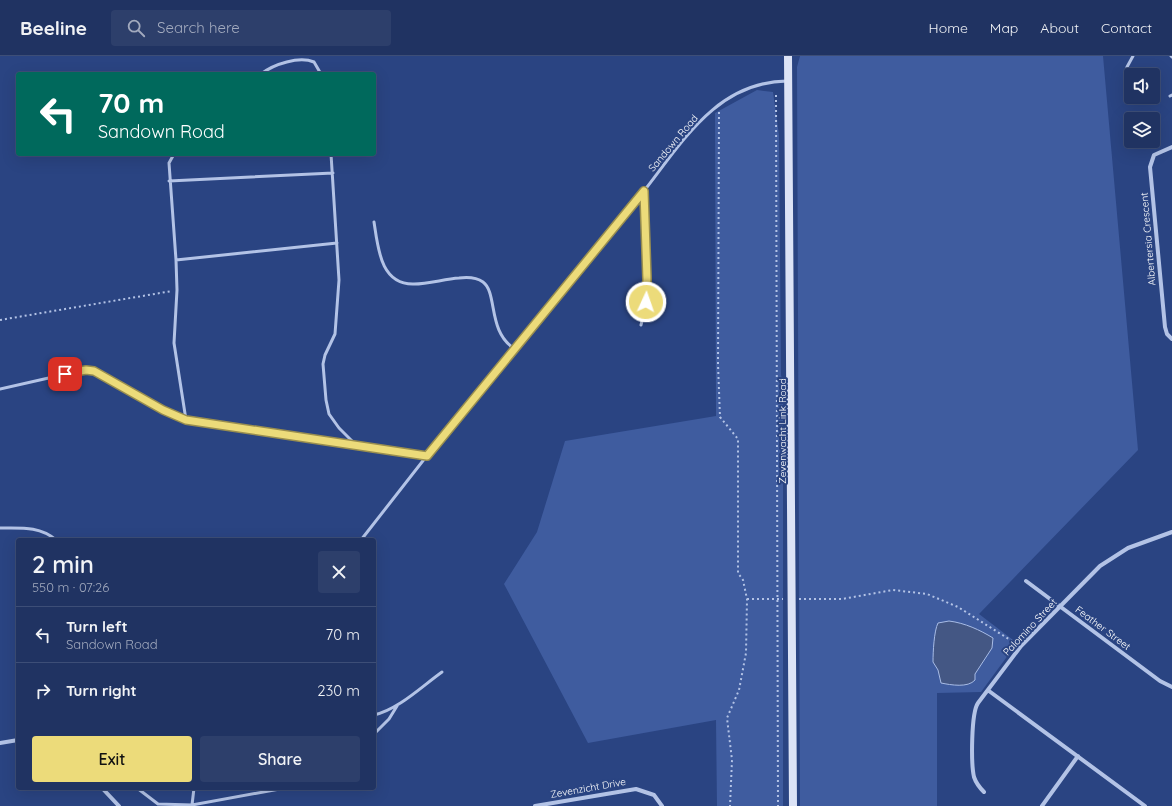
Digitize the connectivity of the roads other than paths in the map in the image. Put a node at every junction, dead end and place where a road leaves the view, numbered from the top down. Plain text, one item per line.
1 (788, 56) edge
2 (1133, 56) edge
3 (1127, 68) edge
4 (265, 72) edge
5 (319, 72) edge
6 (789, 81) junction
7 (1172, 147) edge
8 (173, 156) edge
9 (331, 156) edge
10 (333, 173) junction
11 (169, 181) junction
12 (644, 191) junction
13 (374, 222) dead end
14 (337, 243) junction
15 (176, 260) junction
16 (641, 325) dead end
17 (1172, 339) edge
18 (515, 349) junction
19 (0, 389) edge
20 (186, 420) junction
21 (356, 445) junction
22 (427, 456) junction
23 (0, 528) edge
24 (1172, 532) edge
25 (54, 538) edge
26 (363, 538) edge
27 (1026, 581) dead end
28 (1061, 607) junction
29 (442, 672) dead end
30 (1172, 687) edge
31 (989, 691) junction
32 (398, 704) junction
33 (376, 714) edge
34 (376, 732) edge
35 (16, 740) edge
36 (0, 743) edge
37 (1078, 756) junction
38 (104, 790) edge
39 (140, 790) edge
40 (194, 790) edge
41 (274, 790) edge
42 (984, 792) dead end
43 (555, 804) edge
44 (192, 805) junction
45 (1143, 805) edge
46 (119, 806) edge
47 (535, 806) edge
48 (662, 806) edge
49 (793, 806) edge
50 (1042, 806) edge

1 - 6 street, Zevenwacht Link Road
2 - 3 lane
4 - 5 lane
6 - 12 lane, Sandown Road
6 - 49 street, Zevenwacht Link Road
7 - 17 street, Albertersia Crescent
8 - 11 lane
9 - 10 lane
10 - 11 lane
10 - 14 lane
11 - 15 lane
12 - 16 lane
12 - 18 lane, Sandown Road
13 - 18 lane
14 - 15 lane
14 - 21 lane
15 - 20 lane
18 - 22 lane, Sandown Road
19 - 20 lane
20 - 21 lane
21 - 22 lane
22 - 26 lane, Sandown Road
23 - 25 lane
24 - 28 street, Palomino Street
27 - 28 street, Feather Street
28 - 30 street, Feather Street
28 - 31 street, Palomino Street
29 - 32 lane
31 - 37 street
31 - 42 street, Palomino Street
32 - 33 lane
32 - 34 lane
35 - 36 street
37 - 45 street
37 - 50 street
38 - 46 street
39 - 44 lane
40 - 44 lane
41 - 44 lane
43 - 47 street, Zevenzicht Drive
43 - 48 street, Zevenzicht Drive

